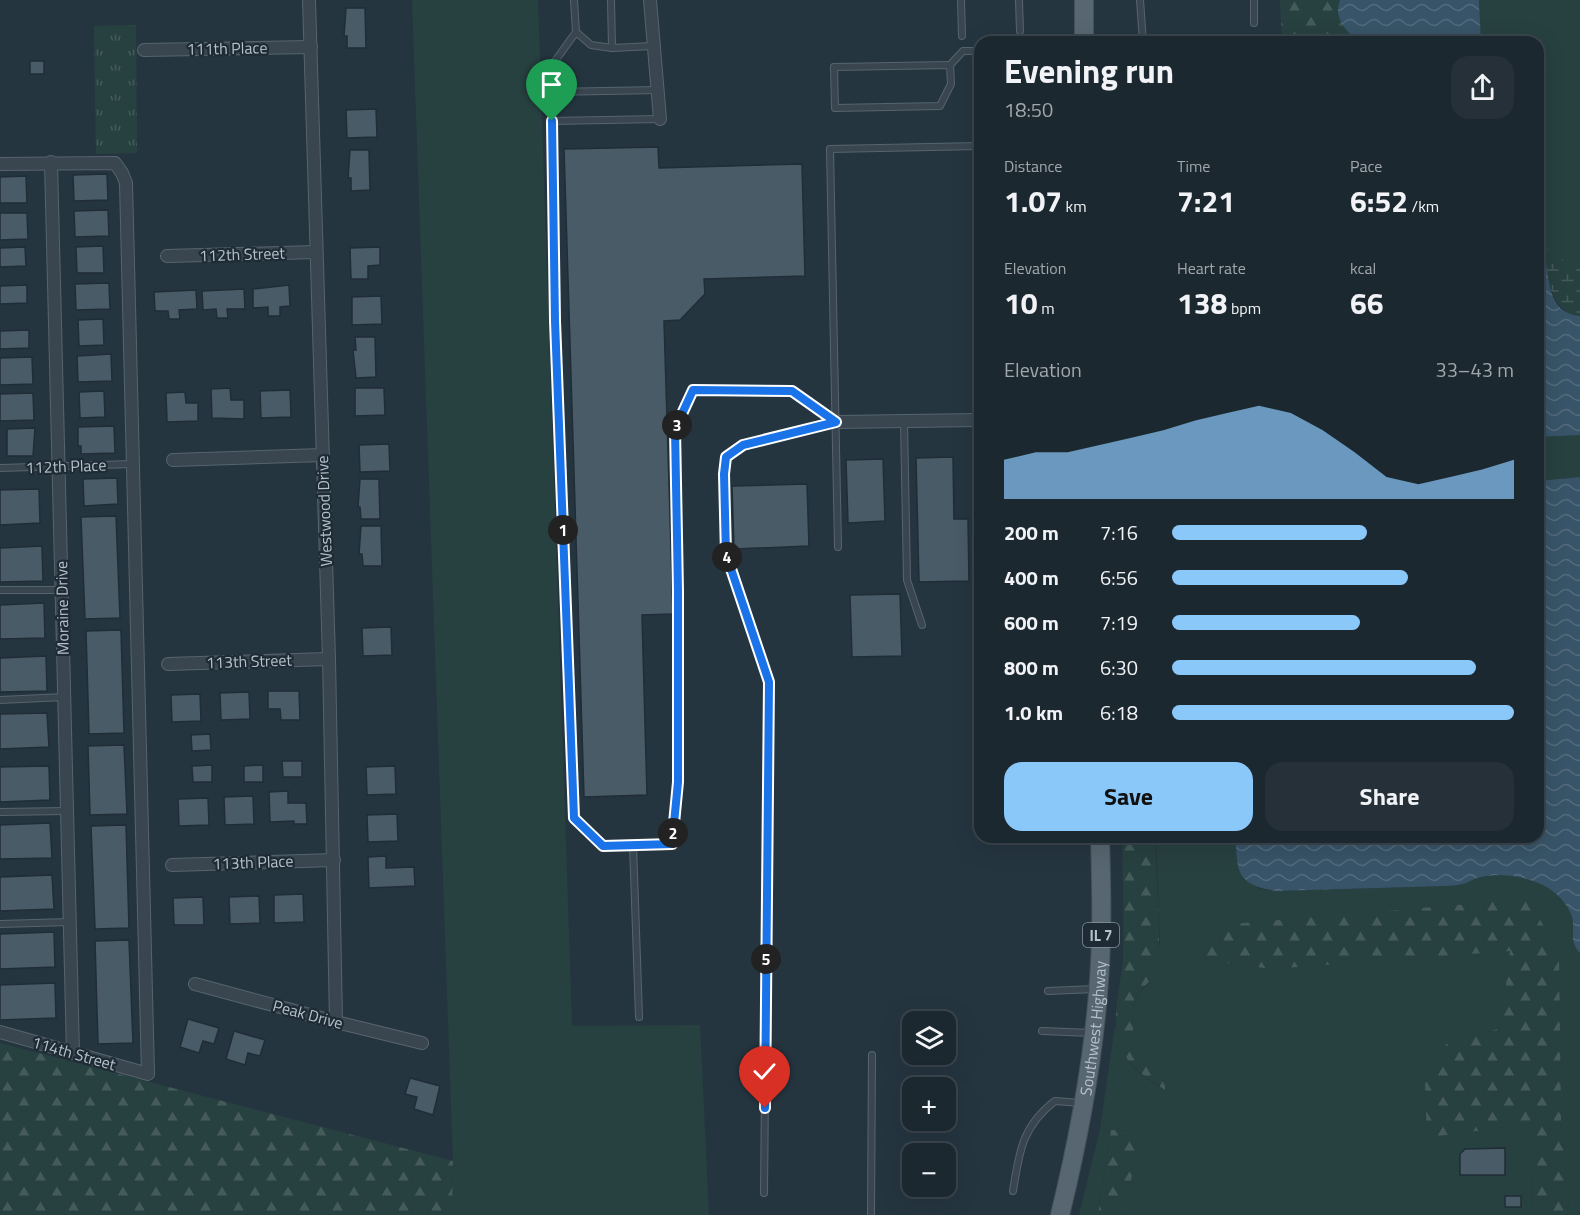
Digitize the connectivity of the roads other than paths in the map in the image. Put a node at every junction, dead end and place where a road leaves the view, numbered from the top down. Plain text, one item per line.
1 (309, 0) edge
2 (574, 0) edge
3 (611, 0) edge
4 (650, 0) edge
5 (961, 0) edge
6 (1019, 0) edge
7 (1084, 0) edge
8 (1140, 0) edge
9 (1254, 0) edge
10 (1254, 23) dead end
11 (1020, 31) dead end
12 (576, 32) junction
13 (962, 36) dead end
14 (1084, 36) edge
15 (1143, 36) edge
16 (653, 46) junction
17 (311, 47) junction
18 (612, 48) junction
19 (144, 50) dead end
20 (974, 51) edge
21 (950, 65) junction
22 (658, 90) junction
23 (551, 92) junction
24 (660, 119) joint
25 (552, 121) junction
26 (974, 146) edge
27 (51, 162) junction
28 (0, 164) edge
29 (316, 252) junction
30 (167, 256) dead end
31 (974, 420) edge
32 (904, 421) junction
33 (836, 422) junction
34 (323, 455) junction
35 (173, 460) dead end
36 (133, 464) junction
37 (60, 467) junction
38 (0, 468) edge
39 (838, 547) dead end
40 (0, 590) edge
41 (62, 590) junction
42 (922, 625) dead end
43 (329, 659) junction
44 (168, 663) dead end
45 (65, 697) junction
46 (0, 699) edge
47 (67, 811) junction
48 (0, 812) edge
49 (1100, 843) edge
50 (633, 845) junction
51 (334, 860) junction
52 (172, 865) dead end
53 (70, 922) junction
54 (0, 924) edge
55 (195, 984) dead end
56 (1098, 989) junction
57 (1048, 991) dead end
58 (639, 1017) dead end
59 (336, 1022) junction
60 (1042, 1031) dead end
61 (0, 1032) edge
62 (1093, 1033) junction
63 (422, 1042) dead end
64 (74, 1053) junction
65 (872, 1055) dead end
66 (1084, 1103) junction
67 (1013, 1191) dead end
68 (764, 1194) dead end
69 (871, 1215) edge
70 (1060, 1215) edge

1 - 17 street, Westwood Drive
2 - 12 lane
3 - 18 lane
4 - 16 street
5 - 13 lane
6 - 11 lane
7 - 14 main road
8 - 15 lane
9 - 10 lane
12 - 18 lane
12 - 23 lane
16 - 18 lane
16 - 22 street
17 - 19 street, 111th Place
17 - 29 street, Westwood Drive
20 - 21 lane
21 - 21 lane
22 - 23 lane
22 - 24 street
23 - 25 lane
24 - 25 lane
25 - 50 lane
26 - 33 lane
27 - 28 street
27 - 36 street
27 - 37 street, Moraine Drive
29 - 30 street, 112th Street
29 - 34 street, Westwood Drive
31 - 32 street
32 - 33 street
32 - 42 lane
33 - 39 lane
33 - 50 lane
33 - 68 lane
34 - 35 street
34 - 43 street, Westwood Drive
36 - 37 lane, 112th Place
36 - 64 street, 114th Street
37 - 38 lane, 112th Place
37 - 41 street, Moraine Drive
40 - 41 lane
41 - 45 street, Moraine Drive
43 - 44 street, 113th Street
43 - 51 street, Westwood Drive
45 - 46 lane
45 - 47 street, Moraine Drive
47 - 48 lane
47 - 53 street, Moraine Drive
49 - 56 main road, Southwest Highway / IL 7
50 - 58 lane
51 - 52 street, 113th Place
51 - 59 street, Westwood Drive
53 - 54 lane
53 - 64 street, Moraine Drive
55 - 59 street, Peak Drive
56 - 57 lane
56 - 62 main road, Southwest Highway / IL 7
59 - 63 street, Peak Drive
60 - 62 lane
61 - 64 street, 114th Street
62 - 66 main road, Southwest Highway / IL 7
65 - 69 lane
66 - 67 lane
66 - 70 main road, Southwest Highway / IL 7

